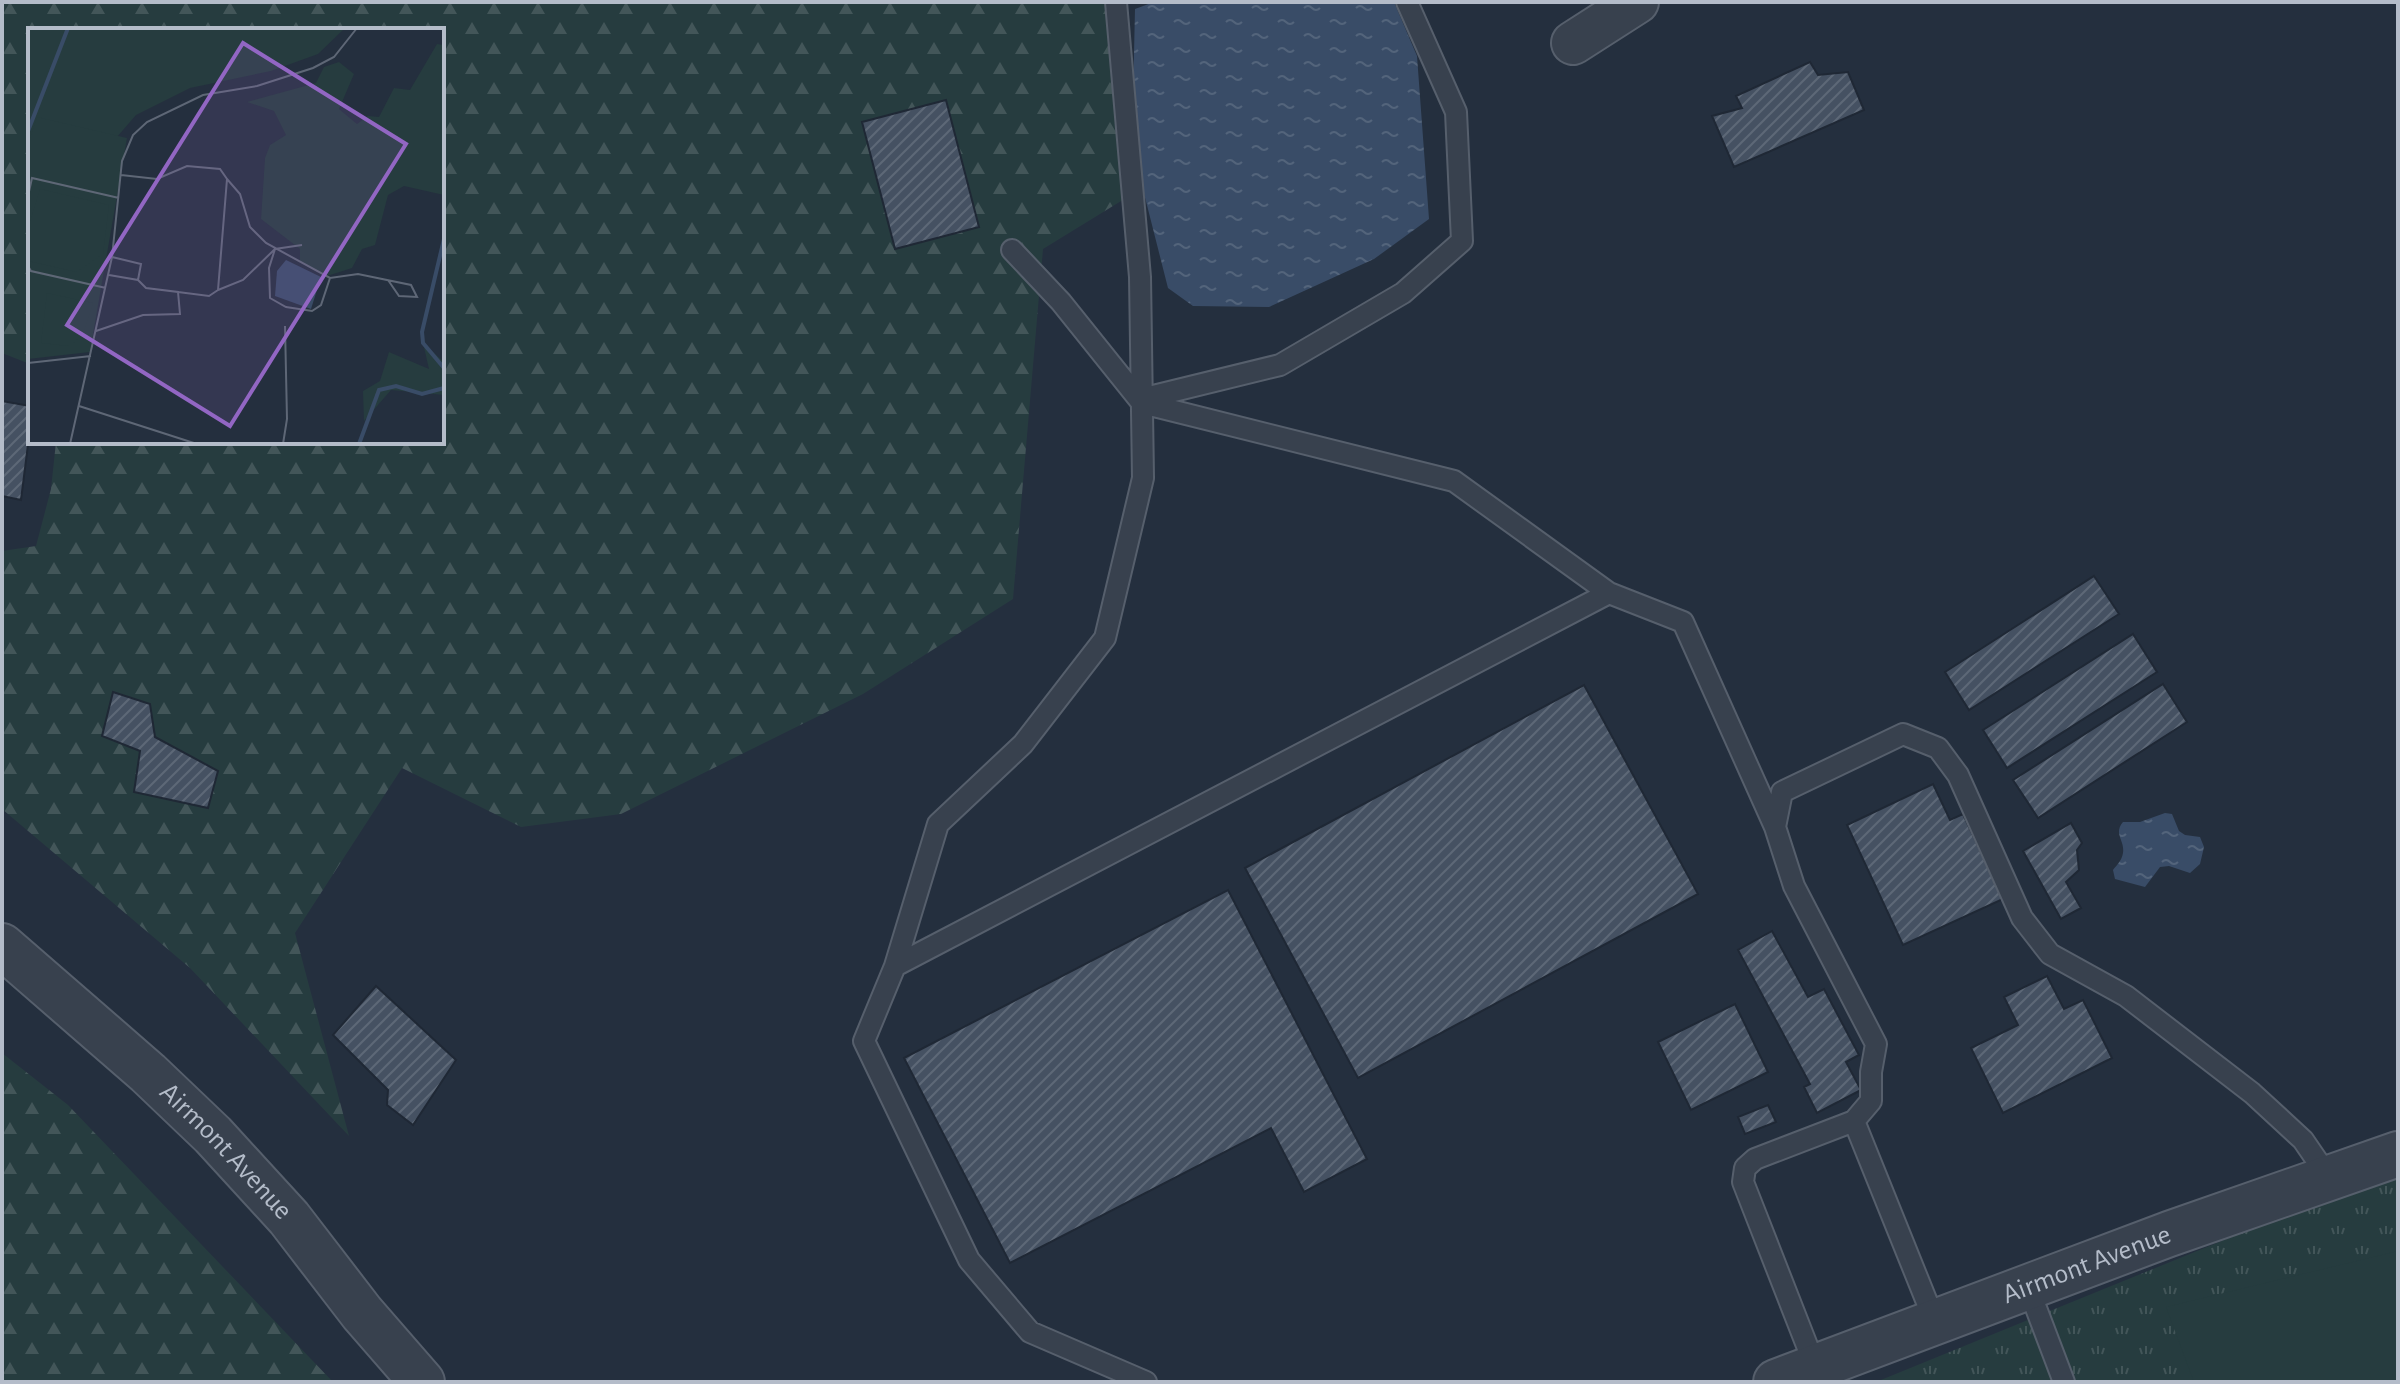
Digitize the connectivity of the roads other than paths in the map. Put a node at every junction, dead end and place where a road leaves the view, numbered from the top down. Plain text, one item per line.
1 (1116, 2) edge
2 (1407, 2) edge
3 (1637, 2) edge
4 (1573, 43) dead end
5 (1012, 250) dead end
6 (1142, 401) junction
7 (1609, 593) junction
8 (1775, 827) junction
9 (2, 946) edge
10 (895, 966) junction
11 (1854, 1121) junction
12 (2398, 1154) edge
13 (2329, 1178) junction
14 (2028, 1287) junction
15 (1935, 1322) junction
16 (1795, 1374) edge
17 (422, 1382) edge
18 (1146, 1382) edge
19 (2064, 1382) edge

1 - 6 lane
2 - 6 lane
3 - 4 street
5 - 6 lane
6 - 7 lane
6 - 10 lane
7 - 8 lane
7 - 10 lane
8 - 11 lane
8 - 13 lane
9 - 17 street, Airmont Avenue
10 - 18 lane
11 - 15 lane
11 - 16 lane
12 - 13 street, Airmont Avenue
13 - 14 street, Airmont Avenue
14 - 15 street, Airmont Avenue
14 - 19 lane
15 - 16 street, Airmont Avenue

